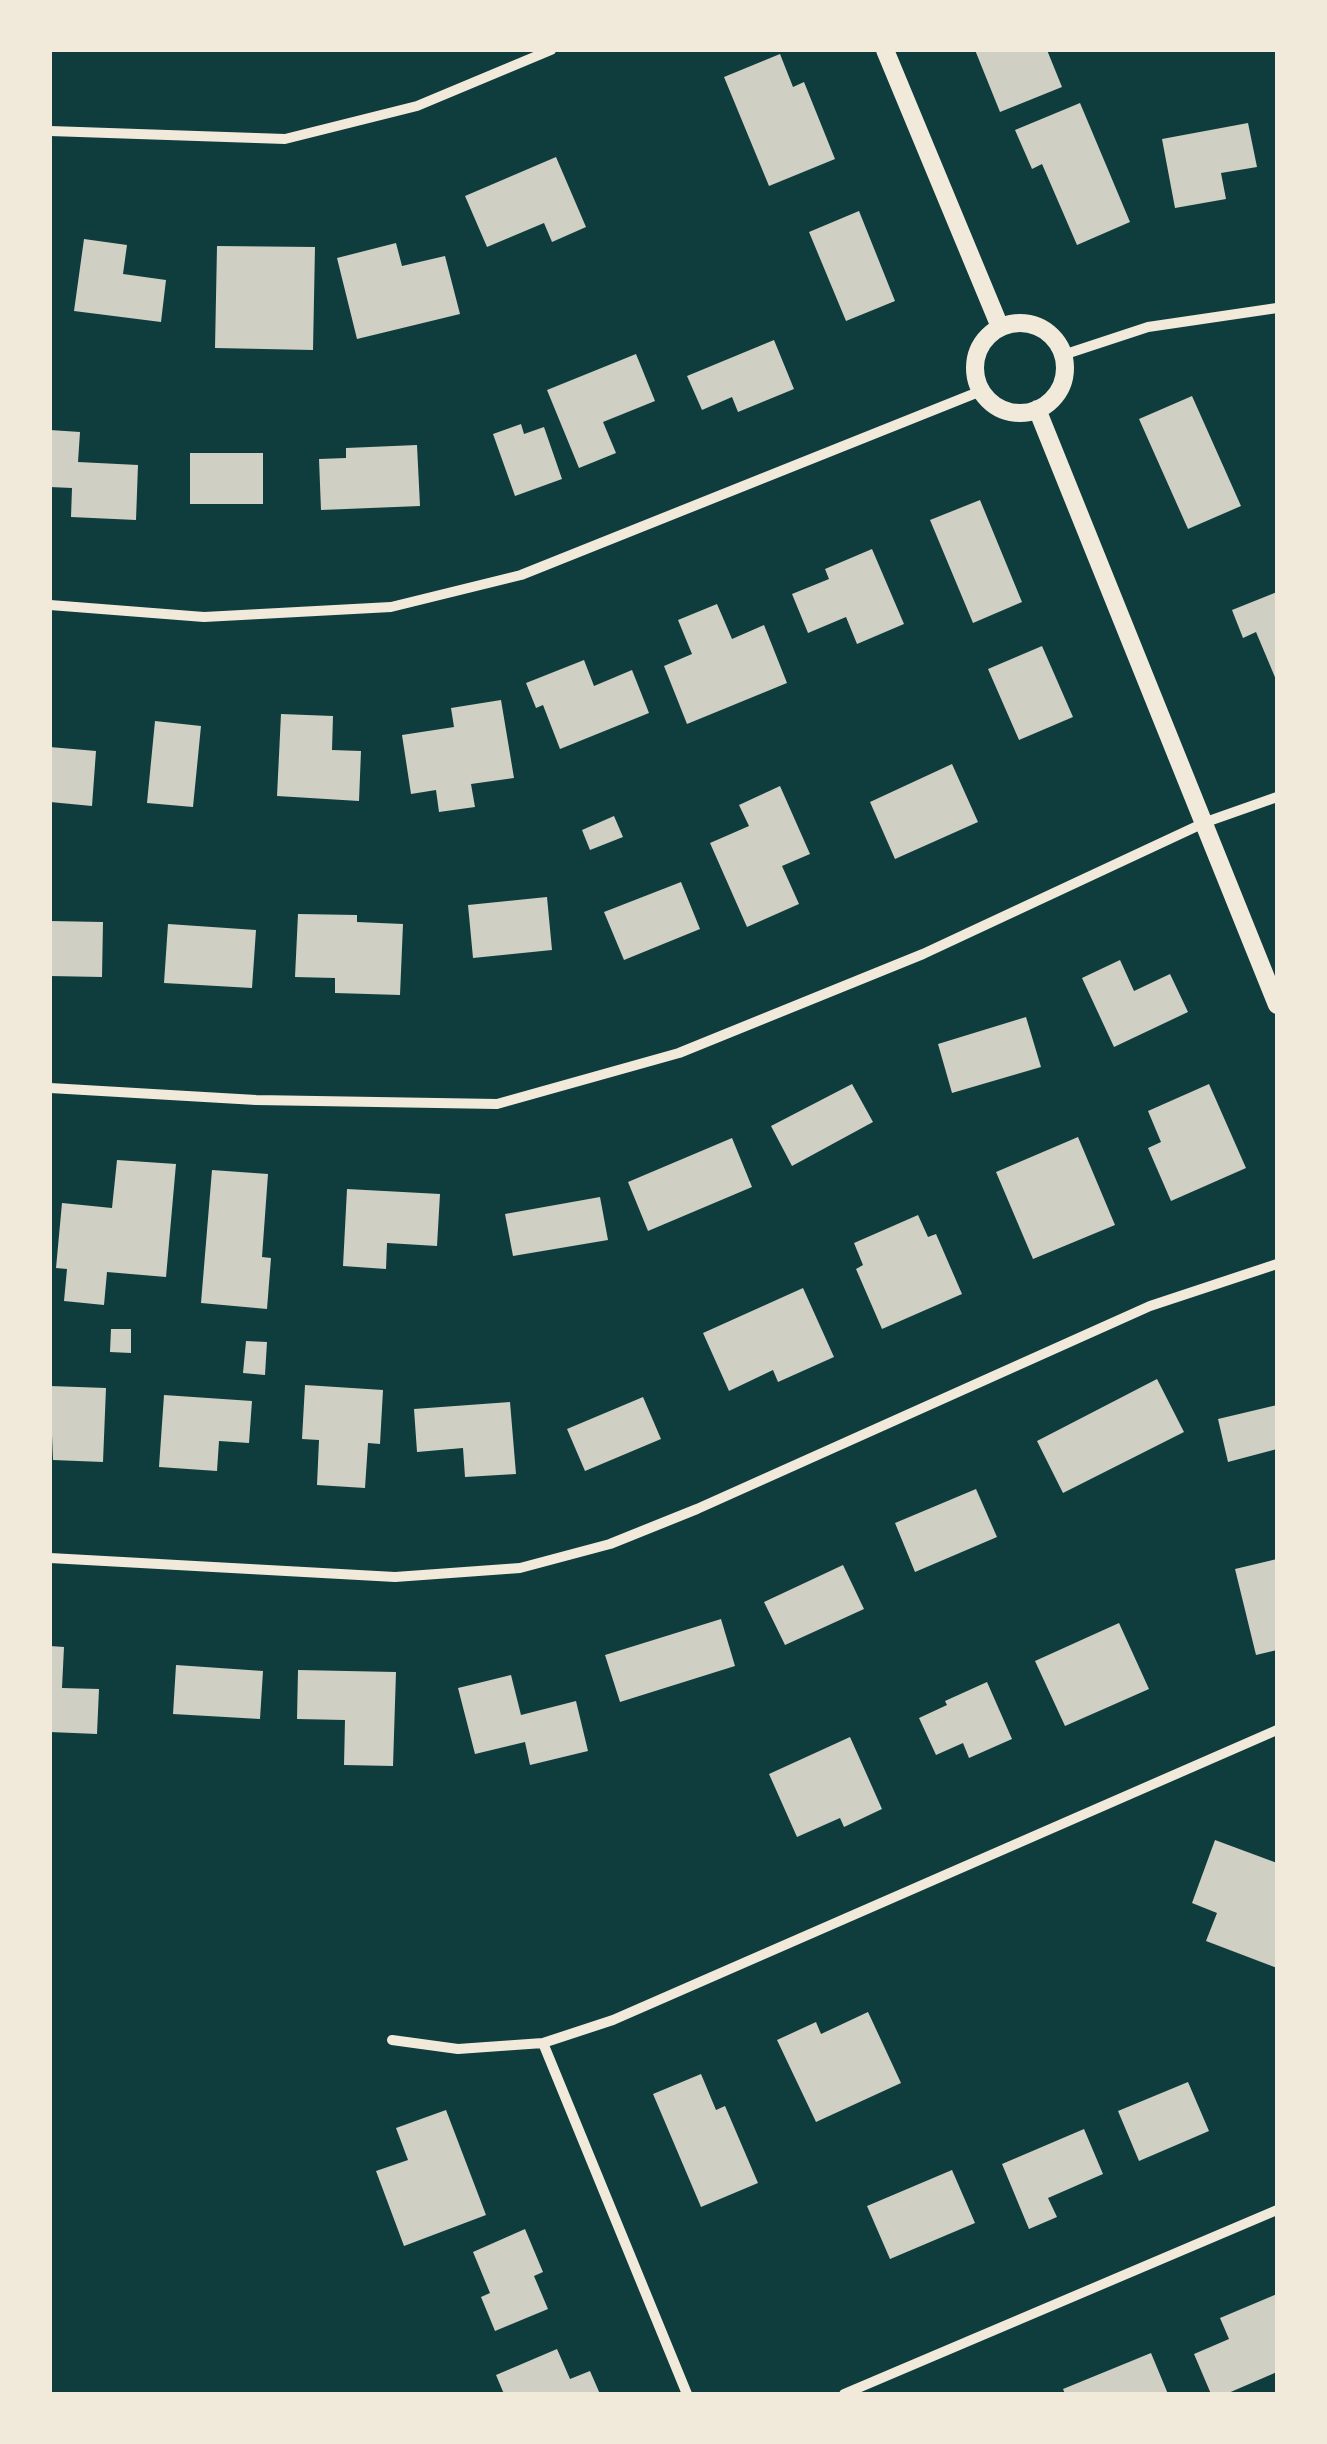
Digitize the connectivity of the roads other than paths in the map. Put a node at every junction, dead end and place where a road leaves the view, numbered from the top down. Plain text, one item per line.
1 (552, 50) edge
2 (885, 50) edge
3 (50, 132) edge
4 (1277, 308) edge
5 (1000, 328) junction
6 (1063, 354) junction
7 (981, 390) junction
8 (1037, 410) junction
9 (50, 605) edge
10 (1277, 797) edge
11 (1206, 822) junction
12 (1277, 1005) edge
13 (50, 1088) edge
14 (1277, 1264) edge
15 (50, 1558) edge
16 (1277, 1730) edge
17 (392, 2040) dead end
18 (543, 2043) junction
19 (1277, 2210) edge
20 (687, 2394) edge
21 (844, 2394) edge

1 - 3 street
2 - 5 street
4 - 6 street
5 - 6 street
5 - 7 street
6 - 8 street
7 - 8 street
7 - 9 street
8 - 11 street
10 - 11 street
11 - 12 street
11 - 13 street
14 - 15 street
16 - 18 street
17 - 18 street
18 - 20 street
19 - 21 street

